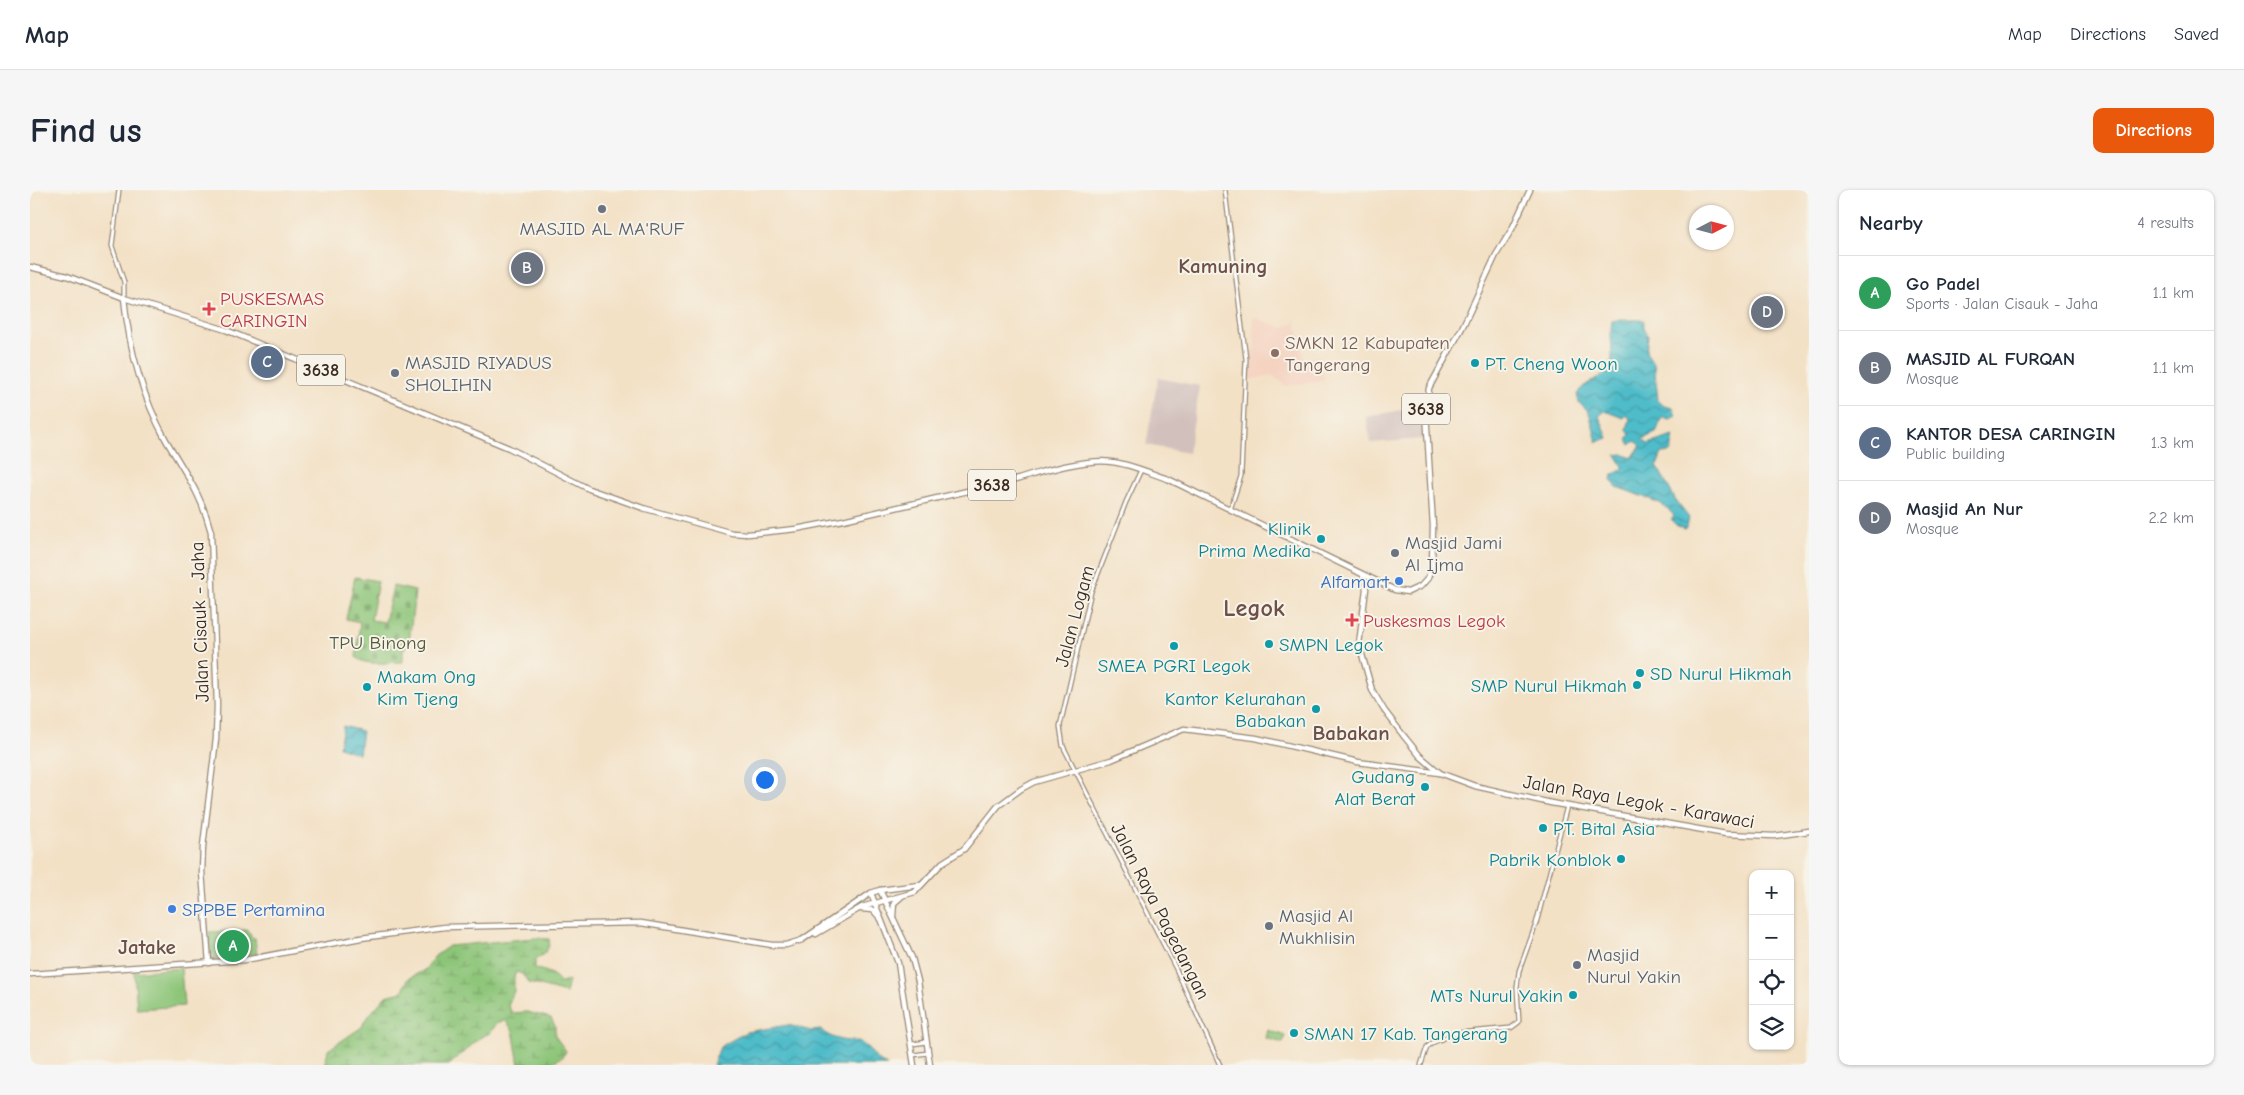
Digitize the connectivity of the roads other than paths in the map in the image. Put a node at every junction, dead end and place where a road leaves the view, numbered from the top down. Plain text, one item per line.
1 (119, 190) edge
2 (1225, 190) edge
3 (1530, 190) edge
4 (30, 267) edge
5 (124, 298) junction
6 (1141, 470) junction
7 (1230, 510) junction
8 (1363, 575) junction
9 (1371, 579) junction
10 (1366, 588) junction
11 (1076, 771) junction
12 (1440, 773) junction
13 (1567, 806) junction
14 (1809, 831) edge
15 (920, 885) junction
16 (880, 890) junction
17 (871, 893) junction
18 (904, 895) junction
19 (884, 899) junction
20 (875, 902) junction
21 (857, 909) junction
22 (894, 919) junction
23 (882, 921) junction
24 (806, 938) junction
25 (209, 963) junction
26 (30, 974) edge
27 (926, 1042) junction
28 (912, 1044) junction
29 (928, 1053) junction
30 (913, 1055) junction
31 (914, 1065) edge
32 (930, 1065) edge
33 (1220, 1065) edge
34 (1421, 1065) edge

1 - 5 street
2 - 7 street
3 - 9 main road, 3638
4 - 5 main road, 3638
5 - 6 main road, 3638
5 - 25 main road, Jalan Cisauk - Jaha
6 - 7 main road, 3638
6 - 11 street, Jalan Logam
7 - 8 main road, 3638
8 - 9 main road, 3638
8 - 10 main road
9 - 10 main road
10 - 12 main road, Jalan Raya Legok - Karawaci
11 - 12 main road
11 - 15 main road
11 - 33 street, Jalan Raya Pagedangan
12 - 13 main road, Jalan Raya Legok - Karawaci
13 - 14 main road, Jalan Raya Legok - Karawaci
13 - 34 street
15 - 16 main road
15 - 18 main road
16 - 17 main road
16 - 19 main road
17 - 20 main road
17 - 24 main road
18 - 19 main road
18 - 22 main road
19 - 20 main road
19 - 22 main road
20 - 21 main road
20 - 23 main road
21 - 23 main road
21 - 24 main road
22 - 27 main road
23 - 28 main road
24 - 25 main road
25 - 26 main road
27 - 28 street
27 - 29 main road
28 - 30 main road
29 - 30 street
29 - 32 main road
30 - 31 main road

